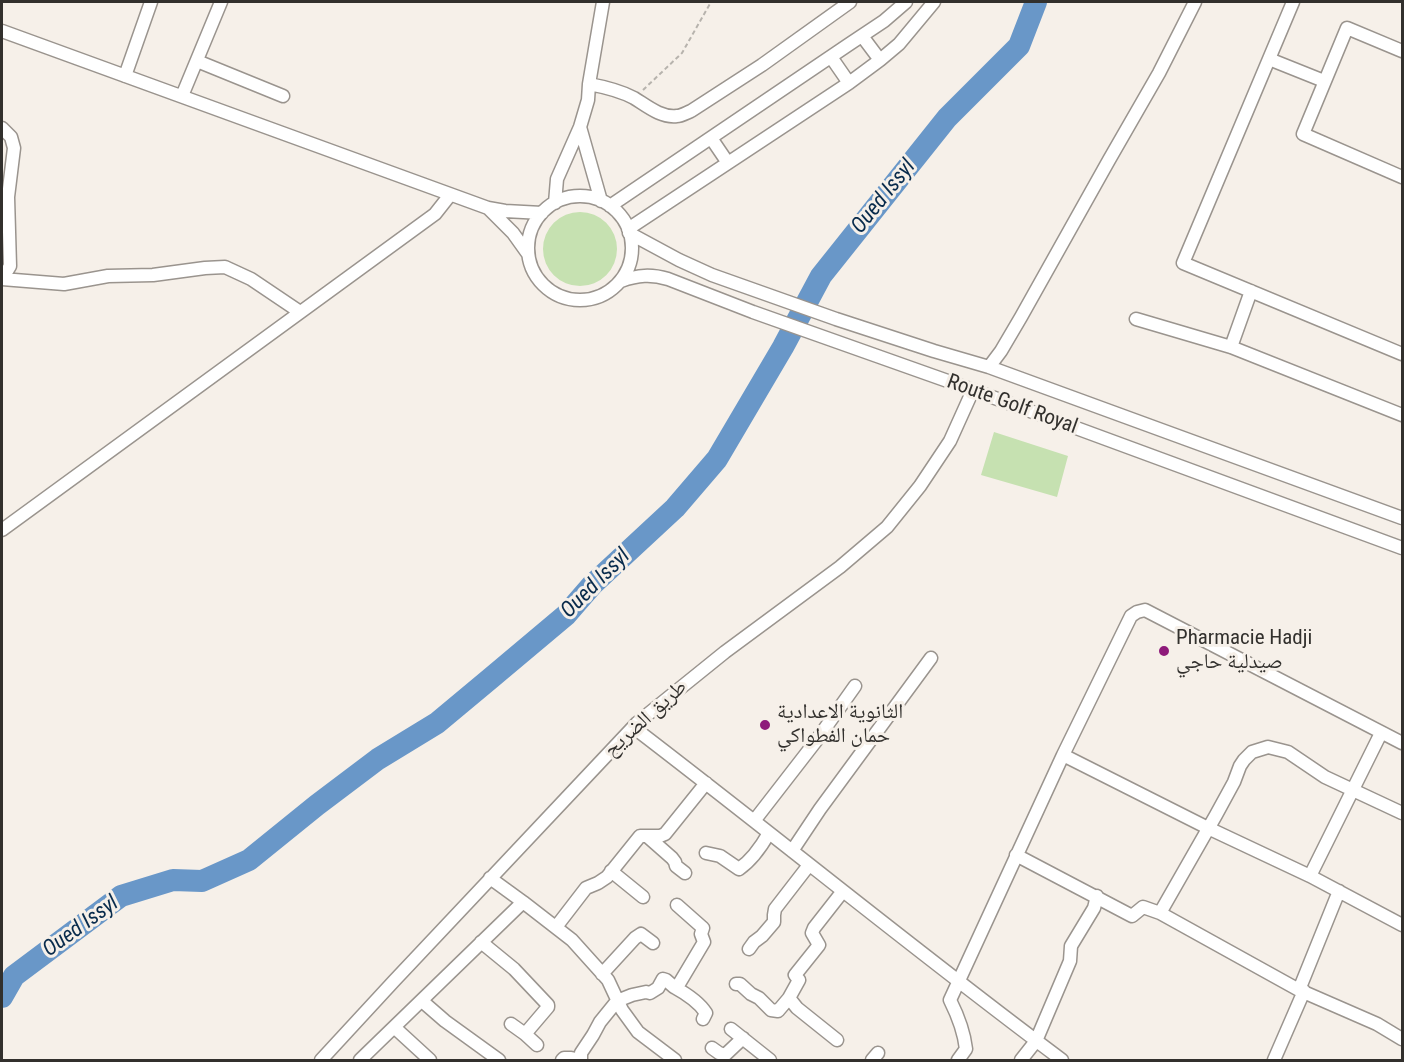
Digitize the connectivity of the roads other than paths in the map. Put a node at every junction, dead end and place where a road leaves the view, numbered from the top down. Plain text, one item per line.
1 (151, 2) edge
2 (221, 2) edge
3 (603, 2) edge
4 (850, 2) edge
5 (906, 2) edge
6 (934, 2) edge
7 (1195, 2) edge
8 (1293, 2) edge
9 (2, 31) edge
10 (862, 36) junction
11 (1402, 51) edge
12 (831, 57) junction
13 (1269, 59) junction
14 (880, 60) junction
15 (197, 61) junction
16 (126, 76) junction
17 (1324, 81) junction
18 (849, 83) junction
19 (589, 84) junction
20 (182, 96) junction
21 (283, 96) dead end
22 (580, 127) junction
23 (2, 128) edge
24 (711, 138) junction
25 (728, 163) junction
26 (1402, 177) edge
27 (450, 195) junction
28 (555, 202) junction
29 (605, 204) junction
30 (488, 208) junction
31 (542, 213) junction
32 (629, 231) junction
33 (528, 254) junction
34 (2, 279) edge
35 (621, 281) junction
36 (1251, 291) junction
37 (300, 312) junction
38 (1136, 319) dead end
39 (1231, 347) junction
40 (1402, 354) edge
41 (989, 366) junction
42 (973, 390) junction
43 (1402, 415) edge
44 (1402, 518) edge
45 (2, 530) edge
46 (1402, 548) edge
47 (931, 658) dead end
48 (855, 686) dead end
49 (633, 727) junction
50 (1381, 733) junction
51 (1402, 743) edge
52 (1063, 755) junction
53 (706, 783) junction
54 (1352, 788) junction
55 (1402, 813) edge
56 (754, 821) junction
57 (1208, 828) junction
58 (770, 833) junction
59 (647, 836) junction
60 (792, 851) junction
61 (706, 853) dead end
62 (1016, 855) junction
63 (809, 865) junction
64 (611, 872) junction
65 (685, 873) dead end
66 (1310, 876) junction
67 (490, 878) junction
68 (843, 891) junction
69 (1339, 891) junction
70 (1097, 896) junction
71 (643, 897) dead end
72 (524, 902) junction
73 (677, 904) dead end
74 (1160, 913) junction
75 (1402, 925) edge
76 (556, 927) junction
77 (481, 942) junction
78 (653, 943) dead end
79 (748, 949) dead end
80 (603, 974) junction
81 (958, 982) junction
82 (736, 984) dead end
83 (674, 987) junction
84 (1301, 990) junction
85 (789, 998) junction
86 (422, 1001) junction
87 (617, 1001) junction
88 (703, 1019) dead end
89 (511, 1024) dead end
90 (394, 1027) junction
91 (731, 1029) dead end
92 (525, 1034) junction
93 (743, 1038) junction
94 (1402, 1039) edge
95 (837, 1040) dead end
96 (1036, 1041) junction
97 (537, 1045) dead end
98 (712, 1048) dead end
99 (321, 1060) edge
100 (360, 1060) edge
101 (430, 1060) edge
102 (499, 1060) edge
103 (562, 1060) edge
104 (675, 1060) edge
105 (770, 1060) edge
106 (958, 1060) edge
107 (1021, 1060) edge
108 (1062, 1060) edge
109 (1274, 1060) edge

1 - 16 street
2 - 15 street
3 - 19 street
4 - 19 street
5 - 10 street
6 - 14 street
7 - 41 street
8 - 13 street
9 - 16 street
10 - 12 street
10 - 14 street
11 - 17 street
12 - 18 street
12 - 24 street
13 - 17 street
13 - 36 street
14 - 18 street
15 - 20 street
15 - 21 street
16 - 20 street
17 - 26 street
18 - 25 street
19 - 22 street
20 - 27 street
22 - 28 street
22 - 29 street
23 - 34 street
24 - 25 street
24 - 29 street
25 - 32 street
27 - 30 street
27 - 37 street
28 - 29 street
28 - 31 street
29 - 32 street
30 - 31 street
30 - 33 street
31 - 33 street
32 - 35 street
32 - 41 street, Route Golf Royal
33 - 35 street
34 - 37 street
35 - 42 street, Route Golf Royal
36 - 39 street
36 - 40 street
37 - 45 street
38 - 39 street
39 - 43 street
41 - 44 street, Route Golf Royal
42 - 46 street, Route Golf Royal
42 - 49 street, طريق الضريح
47 - 60 street
48 - 56 street
49 - 53 street
49 - 67 street, طريق الضريح
50 - 51 street
50 - 52 street
50 - 54 street
52 - 57 street
52 - 62 street
53 - 56 street
53 - 59 street
54 - 55 street
54 - 57 street
54 - 66 street
56 - 58 street
57 - 66 street
57 - 74 street
58 - 60 street
58 - 61 street
59 - 64 street
59 - 65 street
60 - 63 street
62 - 70 street
62 - 81 street
63 - 68 street
63 - 79 street
64 - 71 street
64 - 76 street
66 - 69 street
67 - 72 street
67 - 99 street, طريق الضريح
68 - 81 street
68 - 85 street
69 - 75 street
69 - 84 street
70 - 74 street
70 - 96 street
72 - 76 street
72 - 77 street
73 - 83 street
74 - 84 street
76 - 80 street
77 - 86 street
77 - 92 street
78 - 80 street
80 - 87 street
81 - 96 street
81 - 106 street
82 - 85 street
83 - 87 street
83 - 88 street
84 - 94 street
84 - 109 street
85 - 95 street
86 - 90 street
86 - 102 street
87 - 103 street
87 - 104 street
89 - 92 street
90 - 100 street
90 - 101 street
91 - 93 street
92 - 97 street
93 - 98 street
93 - 105 street
96 - 107 street
96 - 108 street

